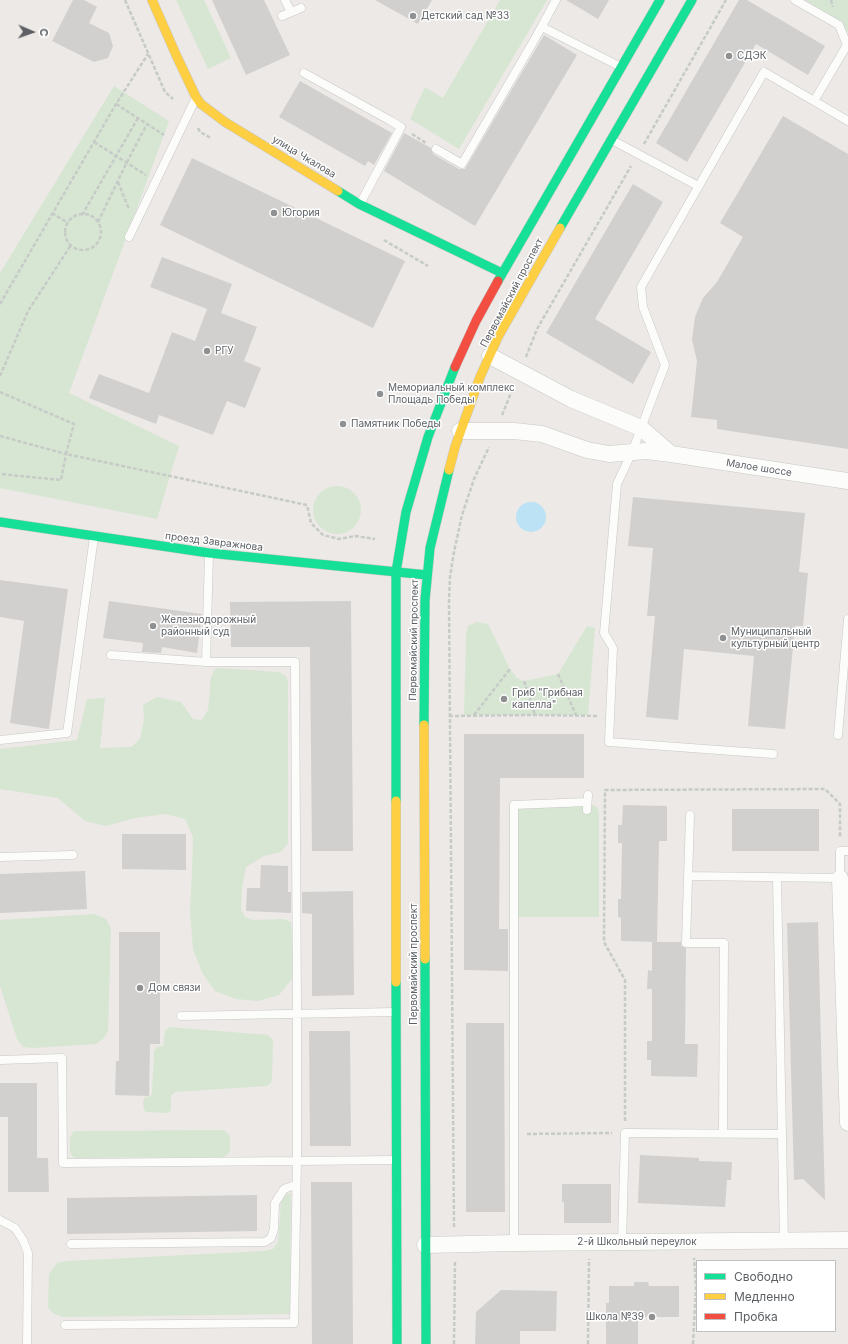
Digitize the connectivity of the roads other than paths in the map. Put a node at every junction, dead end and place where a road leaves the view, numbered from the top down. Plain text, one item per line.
1 (152, 0) edge
2 (285, 0) edge
3 (556, 0) edge
4 (660, 0) edge
5 (692, 0) edge
6 (795, 0) edge
7 (301, 8) dead end
8 (291, 12) junction
9 (282, 16) dead end
10 (542, 26) junction
11 (848, 44) edge
12 (621, 67) junction
13 (304, 74) dead end
14 (196, 97) junction
15 (814, 101) junction
16 (848, 121) edge
17 (611, 140) junction
18 (436, 149) road end
19 (698, 186) junction
20 (360, 204) junction
21 (129, 237) dead end
22 (502, 273) junction
23 (490, 356) junction
24 (641, 428) junction
25 (460, 431) junction
26 (632, 452) junction
27 (671, 454) junction
28 (848, 481) edge
29 (0, 522) edge
30 (94, 536) junction
31 (209, 553) junction
32 (396, 572) junction
33 (427, 575) junction
34 (848, 619) edge
35 (110, 656) dead end
36 (206, 662) junction
37 (838, 735) dead end
38 (0, 740) edge
39 (773, 754) dead end
40 (587, 802) dead end
41 (690, 815) dead end
42 (844, 851) edge
43 (72, 855) dead end
44 (0, 857) edge
45 (688, 876) junction
46 (776, 878) junction
47 (840, 878) junction
48 (396, 1012) junction
49 (297, 1014) junction
50 (181, 1016) dead end
51 (0, 1060) edge
52 (848, 1123) edge
53 (723, 1134) junction
54 (782, 1134) junction
55 (396, 1160) junction
56 (296, 1161) junction
57 (295, 1185) junction
58 (0, 1220) edge
59 (848, 1240) edge
60 (784, 1241) junction
61 (622, 1242) junction
62 (514, 1243) junction
63 (71, 1244) dead end
64 (425, 1245) junction
65 (65, 1325) dead end
66 (27, 1344) edge
67 (397, 1344) edge
68 (426, 1344) edge

1 - 14 main road, улица Чкалова
2 - 8 lane
3 - 10 lane
4 - 12 main road, Первомайский проспект
5 - 17 main road, Первомайский проспект
6 - 11 lane
7 - 8 lane
8 - 9 lane
10 - 12 lane
10 - 18 lane
11 - 15 lane
12 - 22 main road, Первомайский проспект
13 - 20 lane
14 - 20 main road, улица Чкалова
14 - 21 lane
15 - 16 lane
15 - 19 lane
17 - 19 lane
17 - 23 main road, Первомайский проспект
19 - 24 lane
20 - 22 main road, улица Чкалова
22 - 32 main road, Первомайский проспект
23 - 24 street
23 - 25 main road, Первомайский проспект
24 - 26 lane
24 - 27 street
25 - 26 street, Малое шоссе
25 - 33 main road, Первомайский проспект
26 - 27 street, Малое шоссе
26 - 39 lane
27 - 28 street, Малое шоссе
29 - 30 main road, проезд Завражнова
30 - 31 main road, проезд Завражнова
30 - 38 lane
31 - 32 main road, проезд Завражнова
31 - 36 lane
32 - 33 main road, проезд Завражнова
32 - 48 main road, Первомайский проспект
33 - 64 main road, Первомайский проспект
34 - 37 lane
35 - 36 lane
36 - 49 lane
40 - 62 lane
41 - 45 lane
42 - 47 lane
43 - 44 lane
45 - 46 lane
45 - 53 lane
46 - 47 lane
46 - 54 lane
47 - 52 street
48 - 49 lane
48 - 55 main road, Первомайский проспект
49 - 50 lane
49 - 56 lane
51 - 56 lane
53 - 54 lane
53 - 61 lane
54 - 60 lane
55 - 56 lane
55 - 67 main road, Первомайский проспект
56 - 57 lane
57 - 63 lane
57 - 65 lane
58 - 66 lane
59 - 60 street, 2-й Школьный переулок
60 - 61 street, 2-й Школьный переулок
61 - 62 street, 2-й Школьный переулок
62 - 64 street, 2-й Школьный переулок
64 - 68 main road, Первомайский проспект

